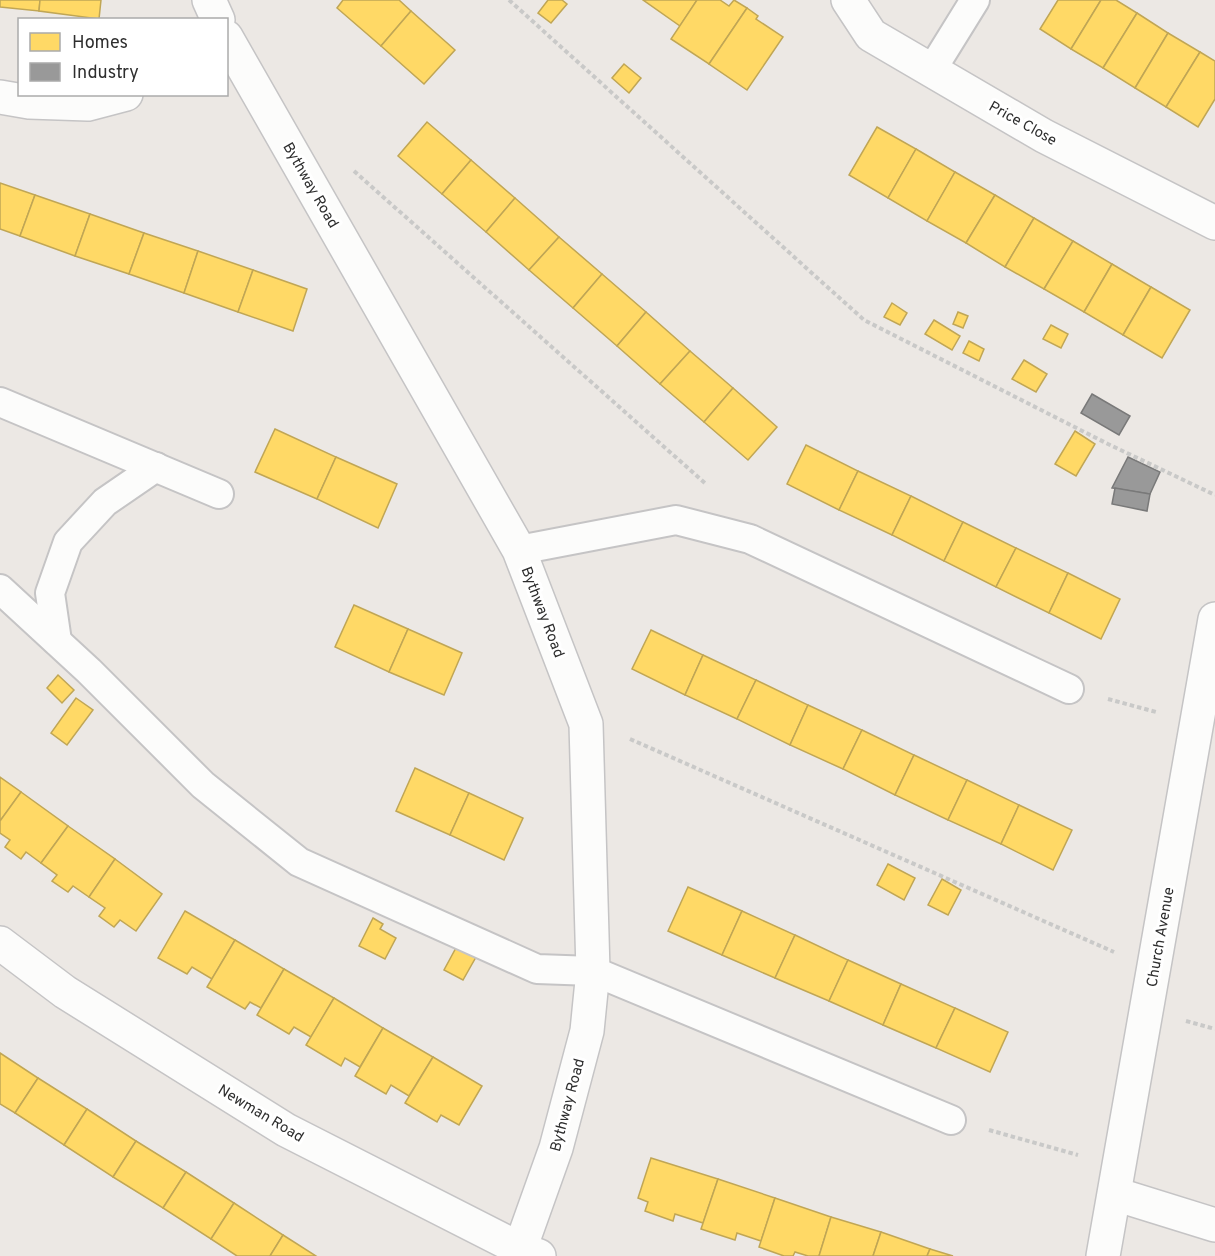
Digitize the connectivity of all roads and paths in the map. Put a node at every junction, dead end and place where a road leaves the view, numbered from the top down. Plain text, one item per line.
1 (209, 0) edge
2 (509, 0) edge
3 (848, 0) edge
4 (975, 0) edge
5 (217, 18) edge
6 (228, 41) edge
7 (931, 71) junction
8 (118, 96) edge
9 (0, 97) edge
10 (351, 168) dead end
11 (1215, 223) edge
12 (0, 402) edge
13 (156, 467) junction
14 (712, 490) dead end
15 (219, 494) dead end
16 (1215, 495) edge
17 (519, 550) junction
18 (0, 589) edge
19 (1215, 619) edge
20 (57, 641) junction
21 (1069, 689) joint
22 (586, 724) junction
23 (1196, 726) junction
24 (0, 943) edge
25 (1155, 965) junction
26 (592, 971) junction
27 (951, 1120) joint
28 (1117, 1180) junction
29 (1215, 1225) edge
30 (529, 1253) edge
31 (1103, 1256) edge

1 - 5 street
2 - 16 path
3 - 7 street, Price Close
4 - 7 lane
6 - 17 street, Bythway Road
7 - 11 street, Price Close
8 - 9 street
10 - 14 path
12 - 13 lane
13 - 15 lane
13 - 20 lane
17 - 21 lane
17 - 22 street, Bythway Road
18 - 20 lane
19 - 23 street, Church Avenue
20 - 26 lane
21 - 23 path
22 - 25 path
22 - 26 street, Bythway Road
23 - 25 street, Church Avenue
24 - 30 street, Newman Road
25 - 28 street, Church Avenue
26 - 27 lane
26 - 30 street, Bythway Road
27 - 28 path
28 - 29 street
28 - 31 street, Church Avenue

